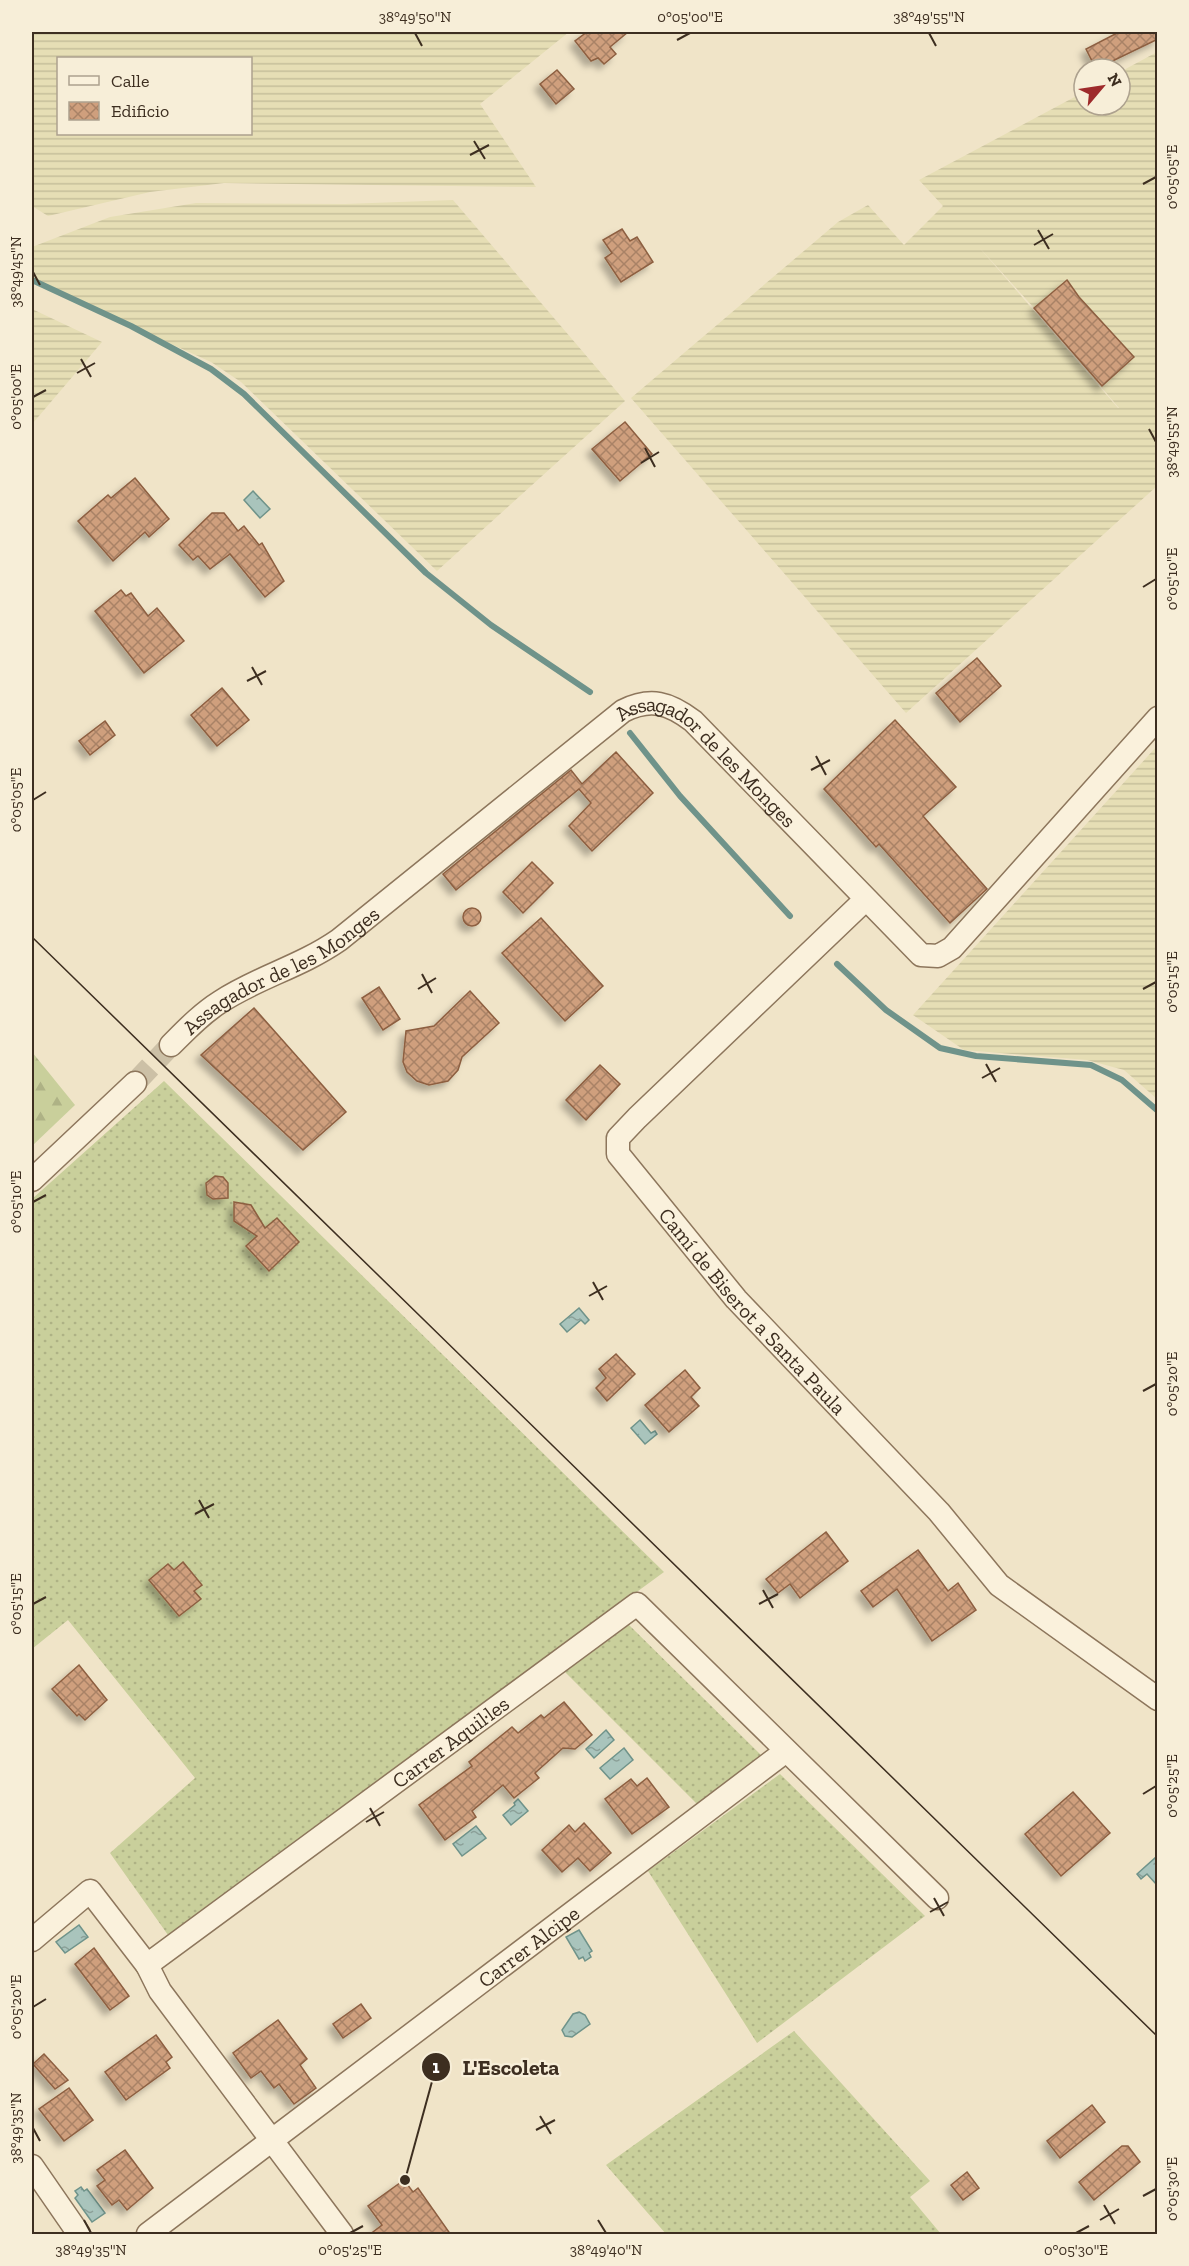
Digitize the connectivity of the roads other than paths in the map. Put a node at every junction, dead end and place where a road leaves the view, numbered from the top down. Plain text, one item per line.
1 (1158, 718) edge
2 (865, 900) junction
3 (171, 1045) tunnel mouth
4 (135, 1083) tunnel mouth
5 (32, 1180) edge
6 (1158, 1699) edge
7 (786, 1751) junction
8 (937, 1898) dead end
9 (32, 1940) edge
10 (147, 1965) junction
11 (272, 2142) junction
12 (32, 2166) edge
13 (79, 2235) edge
14 (148, 2235) edge
15 (342, 2235) edge

1 - 2 street, Assagador de les Monges
2 - 3 street, Assagador de les Monges
2 - 6 street, Camí de Biserot a Santa Paula
4 - 5 street
7 - 8 street
7 - 10 street, Carrer Aquil·les
7 - 11 street, Carrer Alcipe
9 - 10 street
10 - 11 street
11 - 14 street, Carrer Alcipe
11 - 15 street
12 - 13 street

